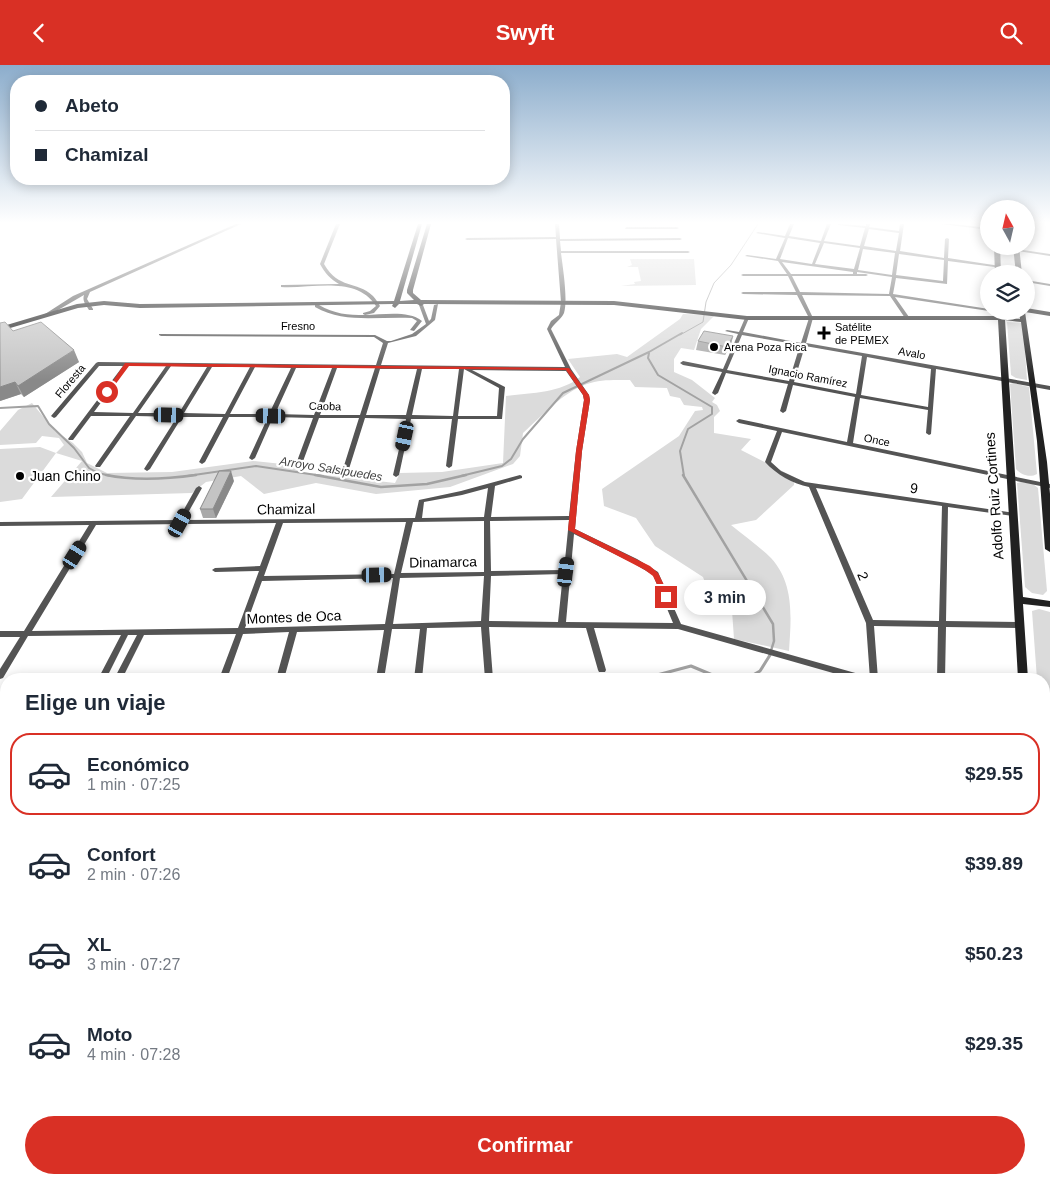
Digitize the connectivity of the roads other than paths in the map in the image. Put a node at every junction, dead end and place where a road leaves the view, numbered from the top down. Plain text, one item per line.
1 (123, 276) edge
2 (322, 276) edge
3 (331, 276) edge
4 (404, 276) edge
5 (414, 276) edge
6 (561, 276) edge
7 (790, 276) edge
8 (894, 276) edge
9 (901, 276) edge
10 (945, 276) edge
11 (1035, 282) edge
12 (342, 285) junction
13 (1050, 285) edge
14 (283, 286) dead end
15 (317, 286) junction
16 (88, 292) junction
17 (400, 292) junction
18 (410, 293) junction
19 (743, 293) dead end
20 (799, 293) junction
21 (891, 295) junction
22 (377, 304) junction
23 (396, 304) junction
24 (563, 304) junction
25 (317, 305) junction
26 (421, 305) junction
27 (436, 305) junction
28 (90, 307) junction
29 (980, 309) edge
30 (1035, 312) edge
31 (980, 314) edge
32 (1050, 314) edge
33 (44, 316) junction
34 (358, 316) junction
35 (405, 316) junction
36 (907, 317) junction
37 (748, 318) junction
38 (811, 318) junction
39 (1001, 320) edge
40 (1021, 320) edge
41 (1024, 321) joint
42 (428, 324) junction
43 (0, 329) edge
44 (728, 331) dead end
45 (0, 333) edge
46 (742, 333) junction
47 (161, 335) dead end
48 (386, 342) junction
49 (803, 345) junction
50 (865, 355) junction
51 (683, 363) dead end
52 (127, 364) junction
53 (169, 365) junction
54 (211, 365) junction
55 (253, 366) junction
56 (294, 366) junction
57 (335, 367) junction
58 (378, 367) junction
59 (420, 367) junction
60 (934, 367) junction
61 (464, 368) junction
62 (568, 369) junction
63 (726, 371) junction
64 (1005, 379) junction
65 (791, 383) junction
66 (1035, 385) junction
67 (1050, 387) edge
68 (716, 393) dead end
69 (858, 396) junction
70 (930, 409) junction
71 (783, 411) dead end
72 (90, 414) junction
73 (136, 414) junction
74 (180, 415) junction
75 (227, 415) junction
76 (54, 416) dead end
77 (271, 416) junction
78 (317, 416) junction
79 (363, 417) junction
80 (409, 417) junction
81 (456, 418) junction
82 (500, 418) joint
83 (740, 421) dead end
84 (780, 430) junction
85 (929, 433) dead end
86 (71, 439) dead end
87 (850, 444) junction
88 (252, 458) dead end
89 (202, 462) dead end
90 (299, 464) dead end
91 (98, 466) dead end
92 (449, 466) dead end
93 (147, 469) dead end
94 (345, 472) dead end
95 (396, 475) dead end
96 (520, 477) dead end
97 (1011, 477) junction
98 (492, 484) junction
99 (1048, 485) edge
100 (812, 486) junction
101 (200, 488) dead end
102 (945, 505) junction
103 (1013, 514) junction
104 (1048, 516) edge
105 (573, 518) junction
106 (487, 519) junction
107 (414, 520) junction
108 (280, 521) junction
109 (94, 523) junction
110 (180, 523) junction
111 (1, 526) edge
112 (572, 530) junction
113 (1050, 549) edge
114 (264, 568) junction
115 (215, 570) dead end
116 (566, 572) junction
117 (488, 573) junction
118 (397, 575) junction
119 (259, 579) junction
120 (1018, 601) junction
121 (1050, 604) edge
122 (562, 623) junction
123 (870, 623) junction
124 (485, 624) junction
125 (390, 625) junction
126 (424, 625) junction
127 (590, 625) junction
128 (942, 625) junction
129 (1020, 625) junction
130 (678, 626) junction
131 (294, 629) junction
132 (240, 631) junction
133 (126, 632) junction
134 (142, 632) junction
135 (26, 633) junction
136 (0, 634) edge
137 (602, 669) dead end
138 (2, 673) edge
139 (105, 673) edge
140 (121, 673) edge
141 (225, 673) edge
142 (282, 673) edge
143 (381, 673) edge
144 (419, 673) edge
145 (489, 673) edge
146 (844, 673) edge
147 (874, 673) edge
148 (941, 673) edge
149 (1023, 673) edge

1 - 16 street
2 - 15 street
3 - 12 street
4 - 17 main road
5 - 18 main road
6 - 24 street
7 - 20 street
8 - 21 street
9 - 10 street
11 - 13 street
12 - 15 street
12 - 22 street
14 - 15 street
16 - 28 street
16 - 33 street
17 - 18 main road
17 - 23 main road
18 - 26 main road
19 - 20 street
20 - 21 street
20 - 38 street
21 - 29 street
21 - 36 street
22 - 23 main road
22 - 25 main road
22 - 34 street
23 - 26 main road
23 - 35 street
24 - 26 main road
24 - 27 main road
24 - 37 main road
24 - 62 street
25 - 28 main road
25 - 34 street
26 - 27 main road
26 - 35 street
26 - 42 street
27 - 42 street
28 - 33 main road
28 - 45 main road
30 - 32 main road
31 - 36 main road
33 - 43 main road
34 - 35 street
35 - 48 street
36 - 38 main road
37 - 38 main road
37 - 46 street
38 - 49 street
39 - 64 main road, Adolfo Ruiz Cortines
40 - 41 main road
41 - 66 main road
42 - 48 street, Fresno
44 - 46 street, Avalo
46 - 49 street, Avalo
46 - 63 street
47 - 48 street, Fresno
48 - 58 street
49 - 50 street, Avalo
49 - 65 street
50 - 60 street, Avalo
50 - 69 street
51 - 63 street, Ignacio Ramírez
52 - 53 street, Floresta
52 - 72 street
52 - 76 street, Floresta
53 - 54 street, Floresta
53 - 73 street
54 - 55 street, Floresta
54 - 74 street
55 - 56 street, Floresta
55 - 75 street
56 - 57 street, Floresta
56 - 77 street
57 - 58 street, Floresta
57 - 78 street
58 - 59 street, Floresta
58 - 79 street
59 - 61 street, Floresta
59 - 80 street
60 - 64 street, Avalo
60 - 70 street
61 - 62 street, Floresta
61 - 81 street
61 - 82 street, Floresta
62 - 105 street
63 - 65 street, Ignacio Ramírez
63 - 68 street
64 - 66 street, Avalo
64 - 97 main road, Adolfo Ruiz Cortines
65 - 69 street, Ignacio Ramírez
65 - 71 street
66 - 67 street, Avalo
66 - 99 main road
69 - 70 street, Ignacio Ramírez
69 - 87 street
70 - 85 street
72 - 73 street, Caoba
72 - 86 street
73 - 74 street, Caoba
73 - 91 street
74 - 75 street, Caoba
74 - 93 street
75 - 77 street, Caoba
75 - 89 street
77 - 78 street, Caoba
77 - 88 street
78 - 79 street, Caoba
78 - 90 street
79 - 80 street, Caoba
79 - 94 street
80 - 81 street, Caoba
80 - 95 street
81 - 82 street, Caoba
81 - 92 street
83 - 84 street, Once
84 - 87 street, Once
84 - 100 street, 9
87 - 97 street, Once
96 - 98 street
97 - 99 street, Once
97 - 103 main road, Adolfo Ruiz Cortines
98 - 106 street
98 - 107 street
99 - 104 main road
100 - 102 street, 9
100 - 123 street, 2
101 - 110 street
102 - 103 street, 9
102 - 128 street
103 - 120 main road, Adolfo Ruiz Cortines
104 - 113 main road
105 - 106 street, Chamizal
105 - 112 street
106 - 107 street, Chamizal
106 - 117 street
107 - 108 street, Chamizal
107 - 118 street
108 - 110 street, Chamizal
108 - 114 street
109 - 110 street, Chamizal
109 - 111 street, Chamizal
109 - 135 street
112 - 116 street
112 - 130 street
114 - 115 street
114 - 119 street
116 - 117 street, Dinamarca
116 - 122 street
117 - 118 street, Dinamarca
117 - 124 street
118 - 119 street, Dinamarca
118 - 125 street
119 - 132 street
120 - 121 main road
120 - 129 main road, Adolfo Ruiz Cortines
122 - 124 street, Montes de Oca
122 - 127 street, Montes de Oca
123 - 128 street
123 - 147 street, 2
124 - 126 street, Montes de Oca
124 - 145 street
125 - 126 street, Montes de Oca
125 - 131 street, Montes de Oca
125 - 143 street
126 - 144 street
127 - 130 street, Montes de Oca
127 - 137 street
128 - 129 street
128 - 148 street
129 - 149 main road, Adolfo Ruiz Cortines
130 - 146 street, Montes de Oca
131 - 132 street, Montes de Oca
131 - 142 street
132 - 134 street, Montes de Oca
132 - 141 street
133 - 134 street, Montes de Oca
133 - 135 street, Montes de Oca
133 - 139 street
134 - 140 street
135 - 136 street, Montes de Oca
135 - 138 street

